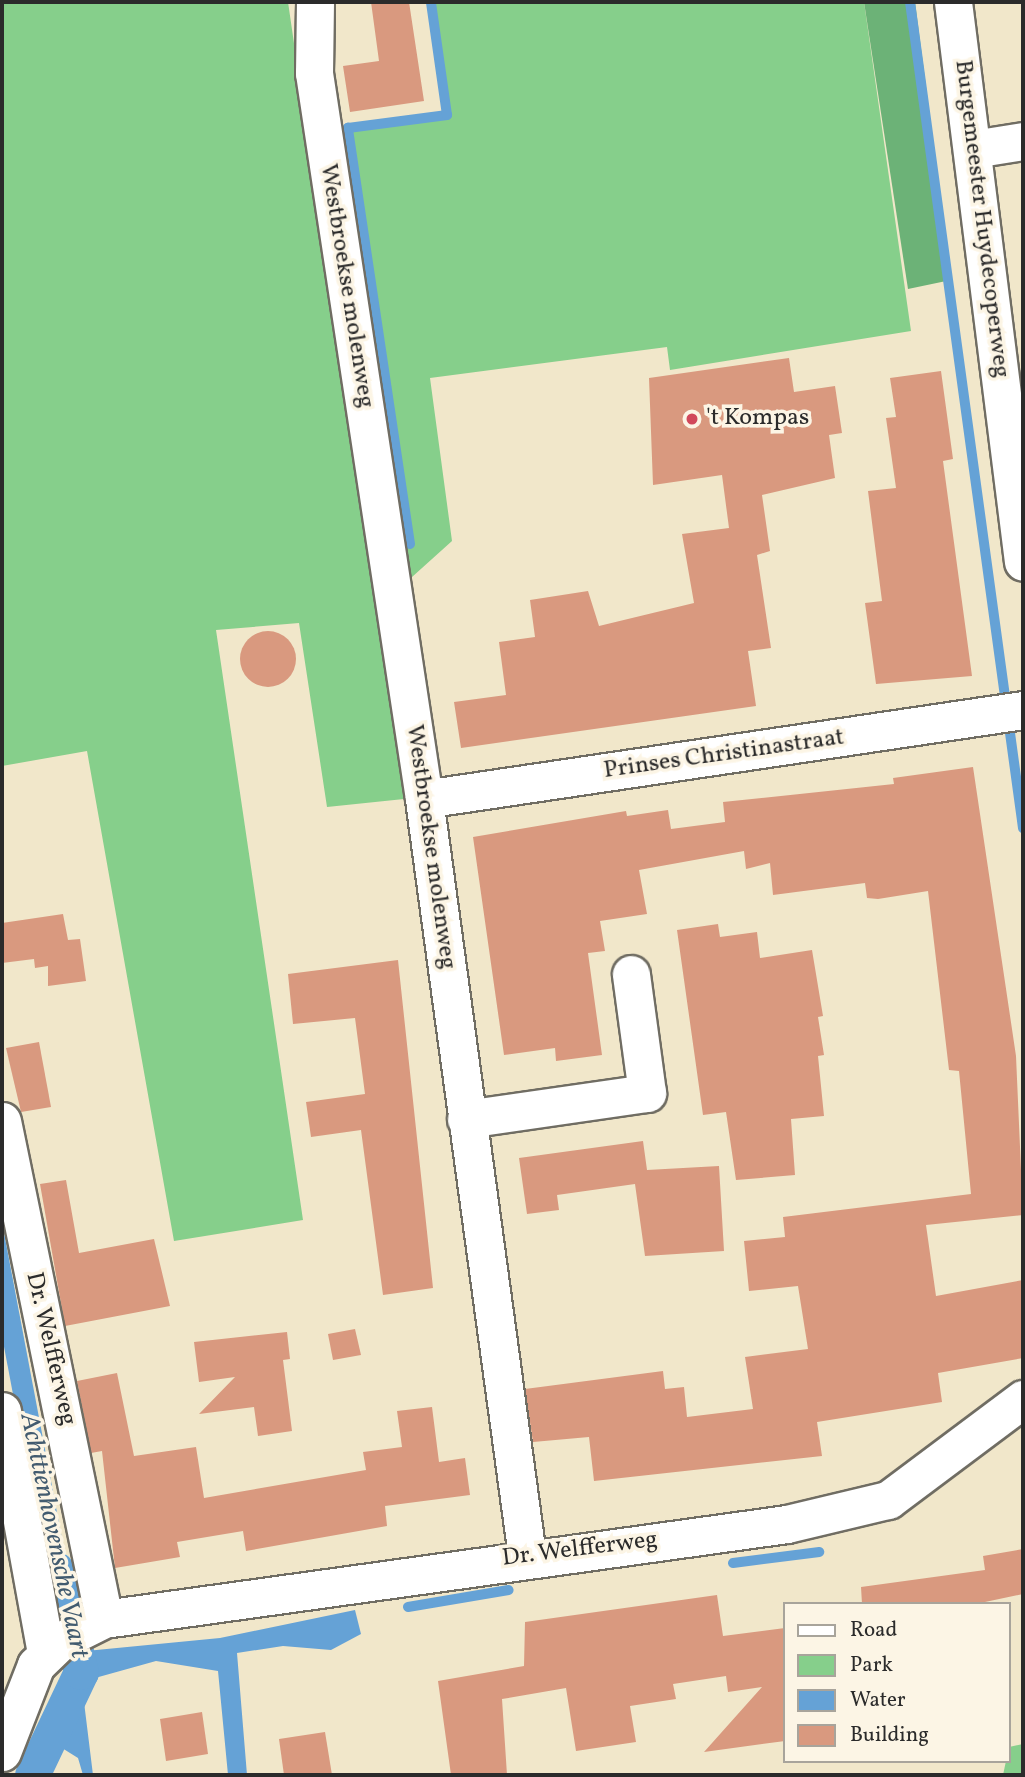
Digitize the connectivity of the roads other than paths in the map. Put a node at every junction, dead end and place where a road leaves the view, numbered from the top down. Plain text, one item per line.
1 (315, 2) edge
2 (953, 2) edge
3 (1023, 141) edge
4 (973, 149) junction
5 (1023, 562) edge
6 (1023, 710) edge
7 (424, 799) junction
8 (631, 974) dead end
9 (466, 1119) junction
10 (2, 1121) edge
11 (1023, 1399) edge
12 (2, 1411) edge
13 (527, 1556) junction
14 (101, 1620) junction
15 (48, 1652) junction
16 (2, 1752) edge

1 - 7 street, Westbroekse molenweg
2 - 4 street, Burgemeester Huydecoperweg
3 - 4 street
4 - 5 street, Burgemeester Huydecoperweg
6 - 7 street, Prinses Christinastraat
7 - 9 street, Westbroekse molenweg
8 - 9 street
9 - 13 street, Westbroekse molenweg
10 - 14 street, Dr. Welfferweg
11 - 13 street, Dr. Welfferweg
12 - 15 street
13 - 14 street, Dr. Welfferweg
14 - 15 street, Dr. Welfferweg
15 - 16 street, Dr. Welfferweg

